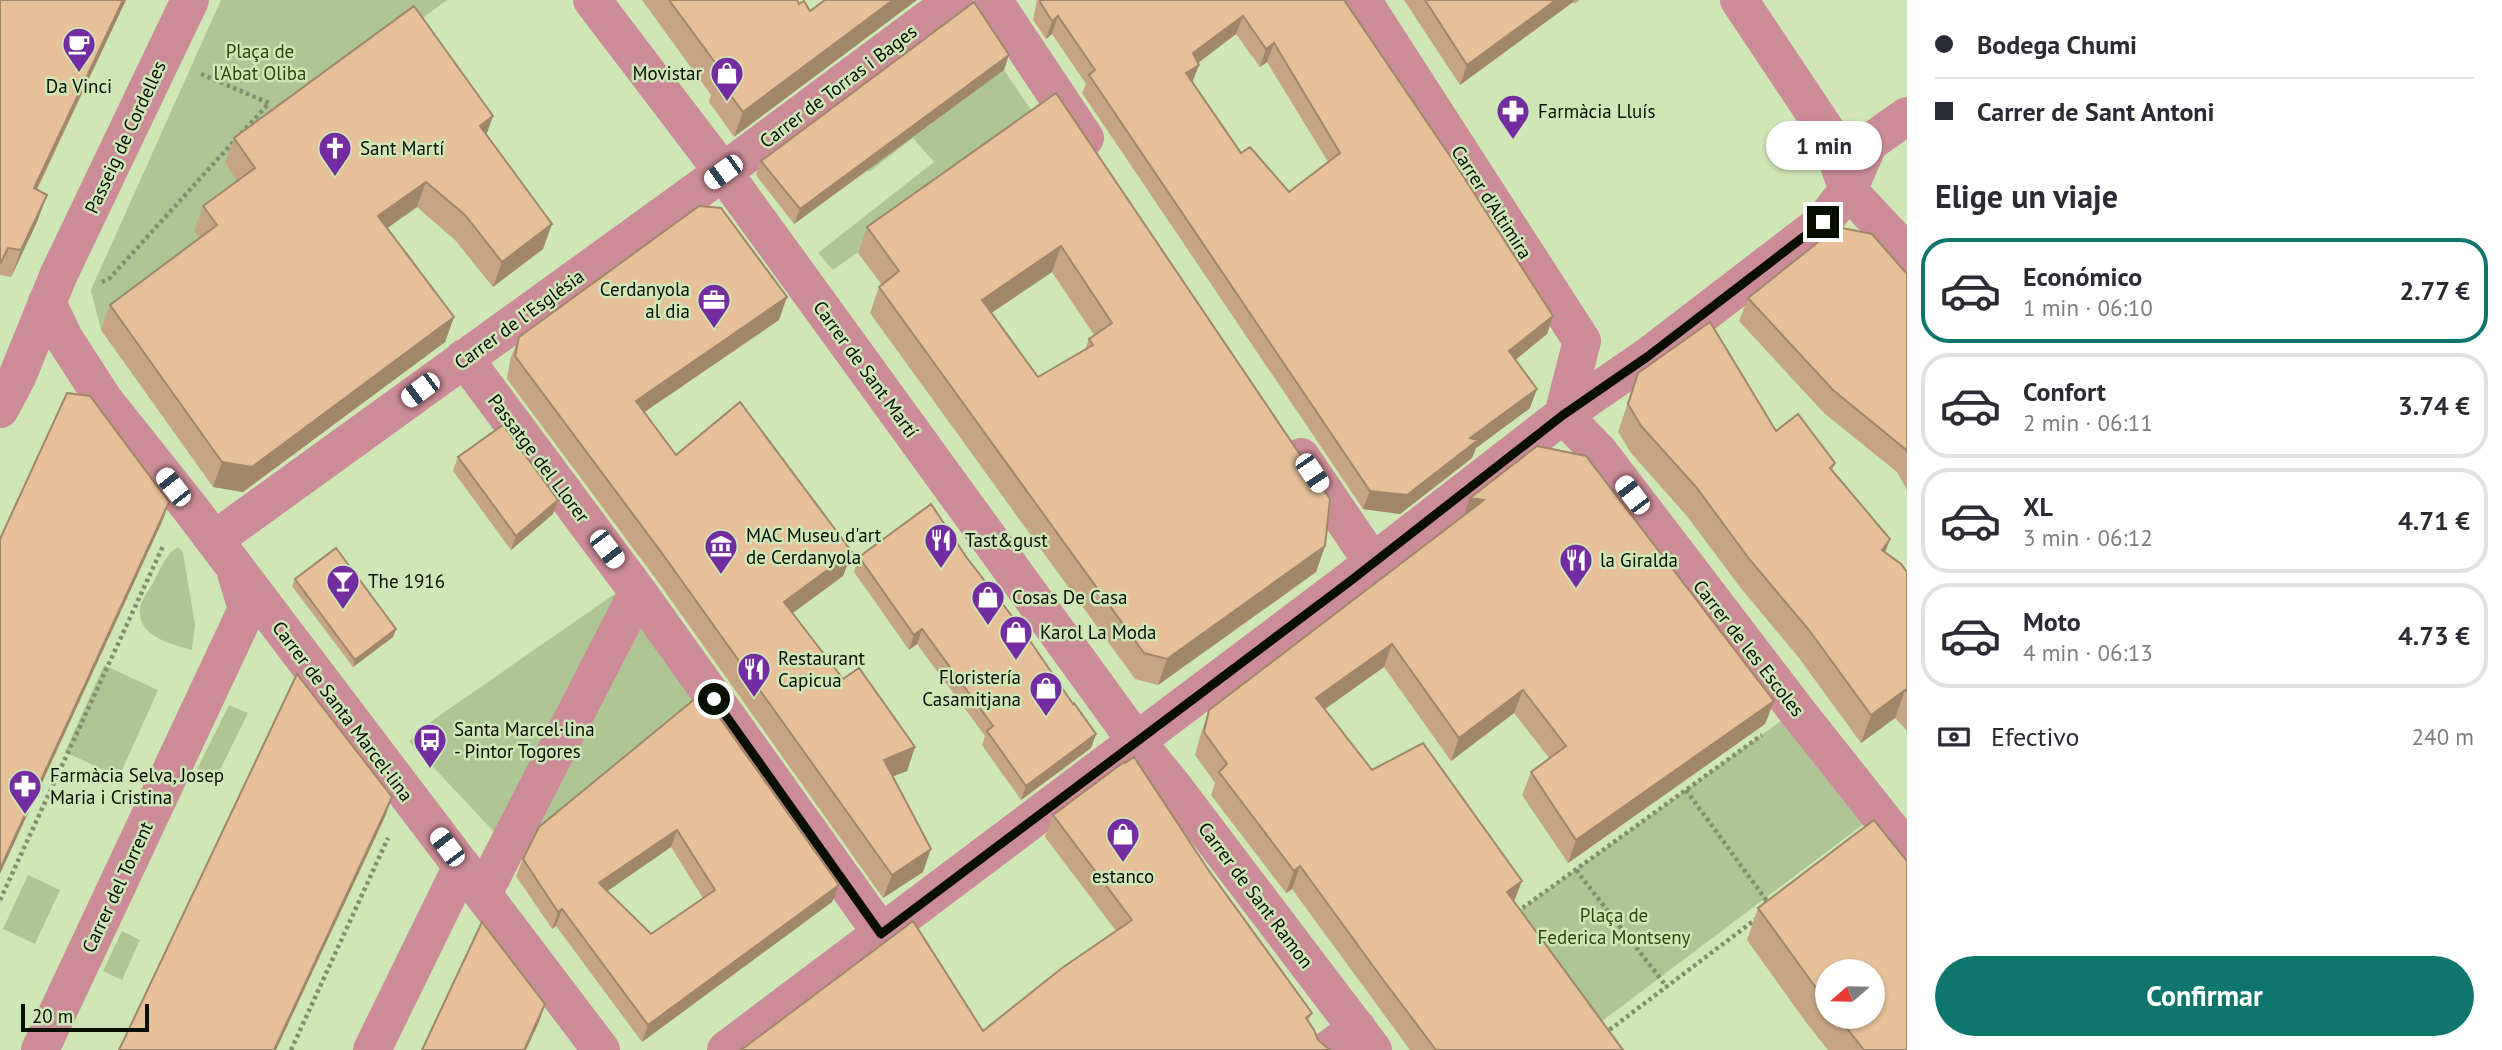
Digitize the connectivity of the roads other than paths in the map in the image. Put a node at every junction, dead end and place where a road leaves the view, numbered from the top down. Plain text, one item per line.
1 (592, 0) edge
2 (954, 0) edge
3 (993, 0) edge
4 (1362, 0) edge
5 (1740, 0) edge
6 (186, 2) edge
7 (1907, 116) edge
8 (1101, 161) edge
9 (723, 172) junction
10 (1848, 190) junction
11 (1907, 253) edge
12 (53, 288) junction
13 (464, 358) junction
14 (85, 373) junction
15 (12, 385) edge
16 (1563, 415) junction
17 (1280, 425) edge
18 (225, 556) junction
19 (1373, 563) junction
20 (638, 592) junction
21 (1136, 741) junction
22 (1907, 850) edge
23 (476, 873) junction
24 (881, 934) junction
25 (1352, 1043) edge
26 (40, 1050) edge
27 (372, 1050) edge
28 (601, 1050) edge
29 (726, 1050) edge

1 - 9 street, Carrer de Sant Martí
2 - 9 street, Carrer de Torras i Bages
3 - 8 street
4 - 16 street, Carrer d'Altimira
5 - 10 street
6 - 12 street, Passeig de Cordelles
7 - 10 street
9 - 13 street, Carrer de l'Església
9 - 21 street, Carrer de Sant Martí
10 - 11 street
10 - 16 street
12 - 14 street, Carrer de Santa Marcel·lina
12 - 15 street, Passeig de Cordelles
13 - 18 street, Carrer de l'Església
13 - 20 street, Passatge del Llorer
14 - 15 street
14 - 18 street, Carrer de Santa Marcel·lina
16 - 19 street
16 - 22 street, Carrer de les Escoles
17 - 19 street
18 - 23 street, Carrer de Santa Marcel·lina
18 - 26 street, Carrer del Torrent
19 - 21 street
20 - 23 street
20 - 24 street, Passatge del Llorer
21 - 24 street
21 - 25 street, Carrer de Sant Ramon
23 - 27 street
23 - 28 street, Carrer de Santa Marcel·lina
24 - 29 street

